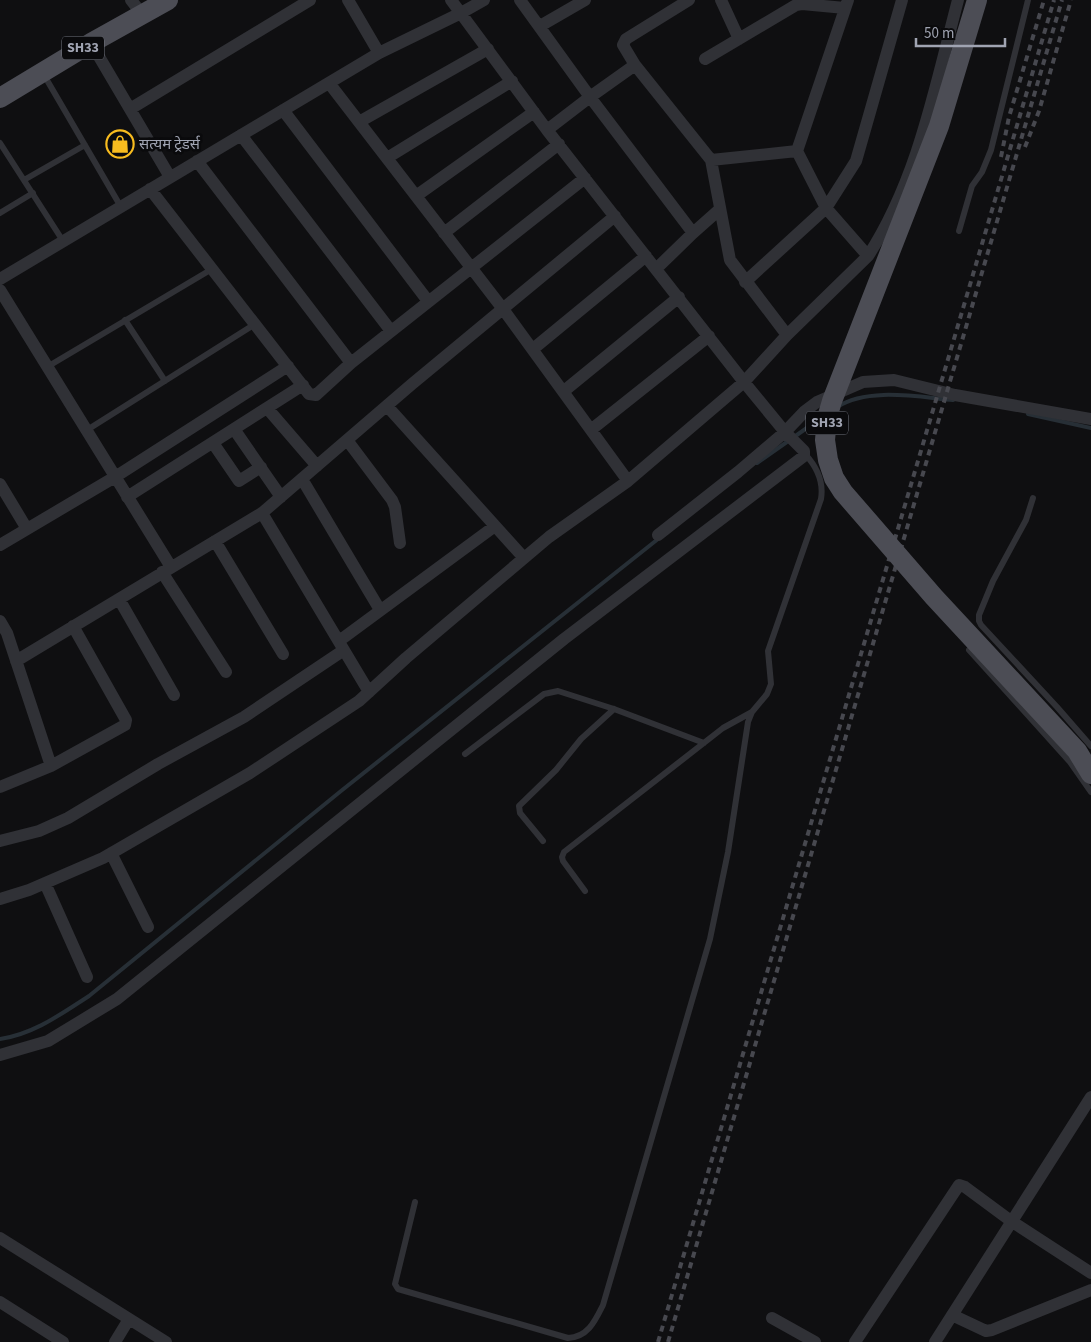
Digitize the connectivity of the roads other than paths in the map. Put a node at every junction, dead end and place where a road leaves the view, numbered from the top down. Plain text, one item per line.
1 (168, 0) edge
2 (310, 0) edge
3 (348, 0) edge
4 (451, 0) edge
5 (484, 0) edge
6 (520, 0) edge
7 (585, 0) edge
8 (690, 0) edge
9 (721, 0) edge
10 (902, 0) edge
11 (958, 0) edge
12 (977, 0) edge
13 (1028, 0) edge
14 (847, 4) edge
15 (137, 7) edge
16 (461, 14) junction
17 (540, 26) junction
18 (739, 39) junction
19 (90, 43) junction
20 (488, 49) junction
21 (379, 53) junction
22 (705, 59) dead end
23 (635, 65) junction
24 (42, 72) junction
25 (512, 81) junction
26 (329, 83) junction
27 (590, 97) junction
28 (0, 98) edge
29 (130, 109) junction
30 (283, 110) junction
31 (534, 112) junction
32 (359, 122) junction
33 (548, 130) junction
34 (241, 135) junction
35 (0, 143) edge
36 (559, 144) junction
37 (85, 145) junction
38 (797, 152) junction
39 (387, 158) junction
40 (712, 160) junction
41 (197, 161) junction
42 (170, 177) junction
43 (585, 178) junction
44 (24, 180) junction
45 (150, 189) junction
46 (32, 194) junction
47 (416, 196) junction
48 (121, 207) junction
49 (720, 208) junction
50 (826, 208) junction
51 (0, 213) edge
52 (615, 216) junction
53 (959, 231) dead end
54 (444, 232) junction
55 (693, 233) junction
56 (63, 241) junction
57 (646, 256) junction
58 (868, 256) junction
59 (471, 267) junction
60 (212, 268) junction
61 (656, 269) junction
62 (0, 280) edge
63 (745, 282) junction
64 (0, 290) edge
65 (678, 297) junction
66 (428, 301) junction
67 (503, 309) junction
68 (125, 320) junction
69 (255, 324) junction
70 (391, 331) junction
71 (787, 335) junction
72 (709, 336) junction
73 (533, 349) junction
74 (351, 363) junction
75 (288, 366) junction
76 (47, 367) junction
77 (165, 381) junction
78 (744, 382) junction
79 (303, 385) junction
80 (564, 391) junction
81 (387, 406) junction
82 (267, 408) junction
83 (1091, 419) edge
84 (234, 429) junction
85 (592, 429) junction
86 (87, 430) junction
87 (348, 440) junction
88 (213, 442) junction
89 (794, 442) junction
90 (317, 466) junction
91 (261, 467) junction
92 (115, 477) junction
93 (302, 479) junction
94 (628, 481) junction
95 (0, 484) edge
96 (281, 496) junction
97 (128, 497) junction
98 (1033, 498) dead end
99 (262, 513) junction
100 (495, 526) junction
101 (27, 529) junction
102 (658, 535) dead end
103 (215, 541) junction
104 (400, 543) dead end
105 (0, 544) edge
106 (524, 558) junction
107 (166, 570) junction
108 (119, 599) junction
109 (380, 610) junction
110 (0, 621) edge
111 (73, 626) junction
112 (341, 645) junction
113 (969, 650) dead end
114 (283, 654) dead end
115 (16, 661) junction
116 (226, 672) dead end
117 (369, 692) junction
118 (174, 694) dead end
119 (614, 709) junction
120 (752, 712) junction
121 (704, 743) junction
122 (1091, 746) edge
123 (465, 754) dead end
124 (51, 766) junction
125 (1091, 774) edge
126 (0, 787) edge
127 (1091, 792) edge
128 (0, 841) edge
129 (543, 841) dead end
130 (110, 853) junction
131 (45, 883) junction
132 (585, 892) dead end
133 (0, 899) edge
134 (148, 927) dead end
135 (87, 976) dead end
136 (0, 1055) edge
137 (1091, 1097) edge
138 (415, 1202) dead end
139 (1011, 1221) junction
140 (0, 1238) edge
141 (1091, 1273) edge
142 (1091, 1290) edge
143 (0, 1302) edge
144 (952, 1315) junction
145 (772, 1318) dead end
146 (129, 1319) junction
147 (63, 1342) edge
148 (114, 1342) edge
149 (166, 1342) edge
150 (815, 1342) edge
151 (856, 1342) edge
152 (935, 1342) edge

1 - 15 main road, SH33
2 - 29 street
3 - 21 street
4 - 16 street
5 - 16 street
6 - 17 street
7 - 17 street
8 - 23 street
9 - 18 street
10 - 50 street
11 - 58 street
12 - 125 main road, SH33, bridge
13 - 53 lane
14 - 18 street
14 - 38 street
15 - 19 main road, SH33
16 - 20 street
16 - 21 street
17 - 27 street
18 - 22 street
19 - 24 main road, SH33
19 - 29 street
20 - 25 street
20 - 32 street
21 - 26 street
23 - 27 street
23 - 40 street
24 - 28 main road, SH33
24 - 37 lane
25 - 31 street
25 - 39 street
26 - 30 street
26 - 32 street
27 - 33 street
27 - 55 street
29 - 42 street
30 - 34 street
30 - 66 street
31 - 33 street
31 - 47 street
32 - 39 street
33 - 36 street
34 - 41 street
34 - 70 street
35 - 44 lane
36 - 43 street
36 - 54 street
37 - 44 lane
37 - 48 lane
38 - 40 street
38 - 50 street
39 - 47 street
40 - 49 street
41 - 42 street
41 - 74 street
42 - 45 street
43 - 52 street
43 - 59 street
44 - 46 lane
45 - 48 street
45 - 60 street
46 - 51 lane
46 - 56 lane
47 - 54 street
48 - 56 street
49 - 55 street
49 - 63 street
50 - 58 street
50 - 63 street
52 - 57 street
52 - 67 street
54 - 59 street
55 - 61 street
56 - 62 street
57 - 61 street
57 - 73 street
58 - 71 street
59 - 66 street
59 - 67 street
60 - 68 lane
60 - 69 street
61 - 65 street
63 - 71 street
64 - 76 street
65 - 72 street
65 - 80 street
66 - 70 street
67 - 73 street
67 - 81 street
68 - 76 lane
68 - 77 lane
69 - 75 street
69 - 77 lane
70 - 74 street
71 - 78 street
72 - 78 street
72 - 85 street
73 - 80 street
74 - 79 street
75 - 79 street
75 - 92 street
76 - 86 street
77 - 86 lane
78 - 89 street
78 - 94 street
79 - 82 street
80 - 85 street
81 - 87 street
81 - 100 street
82 - 84 street
82 - 90 street
83 - 89 street
84 - 88 street
84 - 91 street
85 - 94 street
86 - 92 street
87 - 90 street
87 - 104 street
88 - 91 street
88 - 97 street
89 - 102 street
89 - 120 lane
89 - 136 street
90 - 93 street
91 - 96 street
92 - 97 street
92 - 101 street
93 - 96 street
93 - 109 street
94 - 106 street
95 - 101 street
96 - 99 street
97 - 107 street
98 - 122 lane
99 - 103 street
99 - 112 street
100 - 106 street
100 - 109 street
101 - 105 street
103 - 107 street
103 - 114 street
106 - 117 street
107 - 108 street
107 - 116 street
108 - 111 street
108 - 118 street
109 - 112 street
110 - 115 street
111 - 115 street
111 - 124 street
112 - 117 street
112 - 128 street
113 - 127 lane
115 - 124 street
117 - 130 street
119 - 121 lane
119 - 123 lane
119 - 129 lane
120 - 121 lane
120 - 138 lane
121 - 132 lane
124 - 126 street
130 - 131 street
130 - 134 street
131 - 133 street
131 - 135 street
137 - 139 street
139 - 141 street
139 - 144 street
139 - 151 street
140 - 146 street
142 - 144 street
143 - 147 street
144 - 152 street
145 - 150 street
146 - 148 street
146 - 149 street

